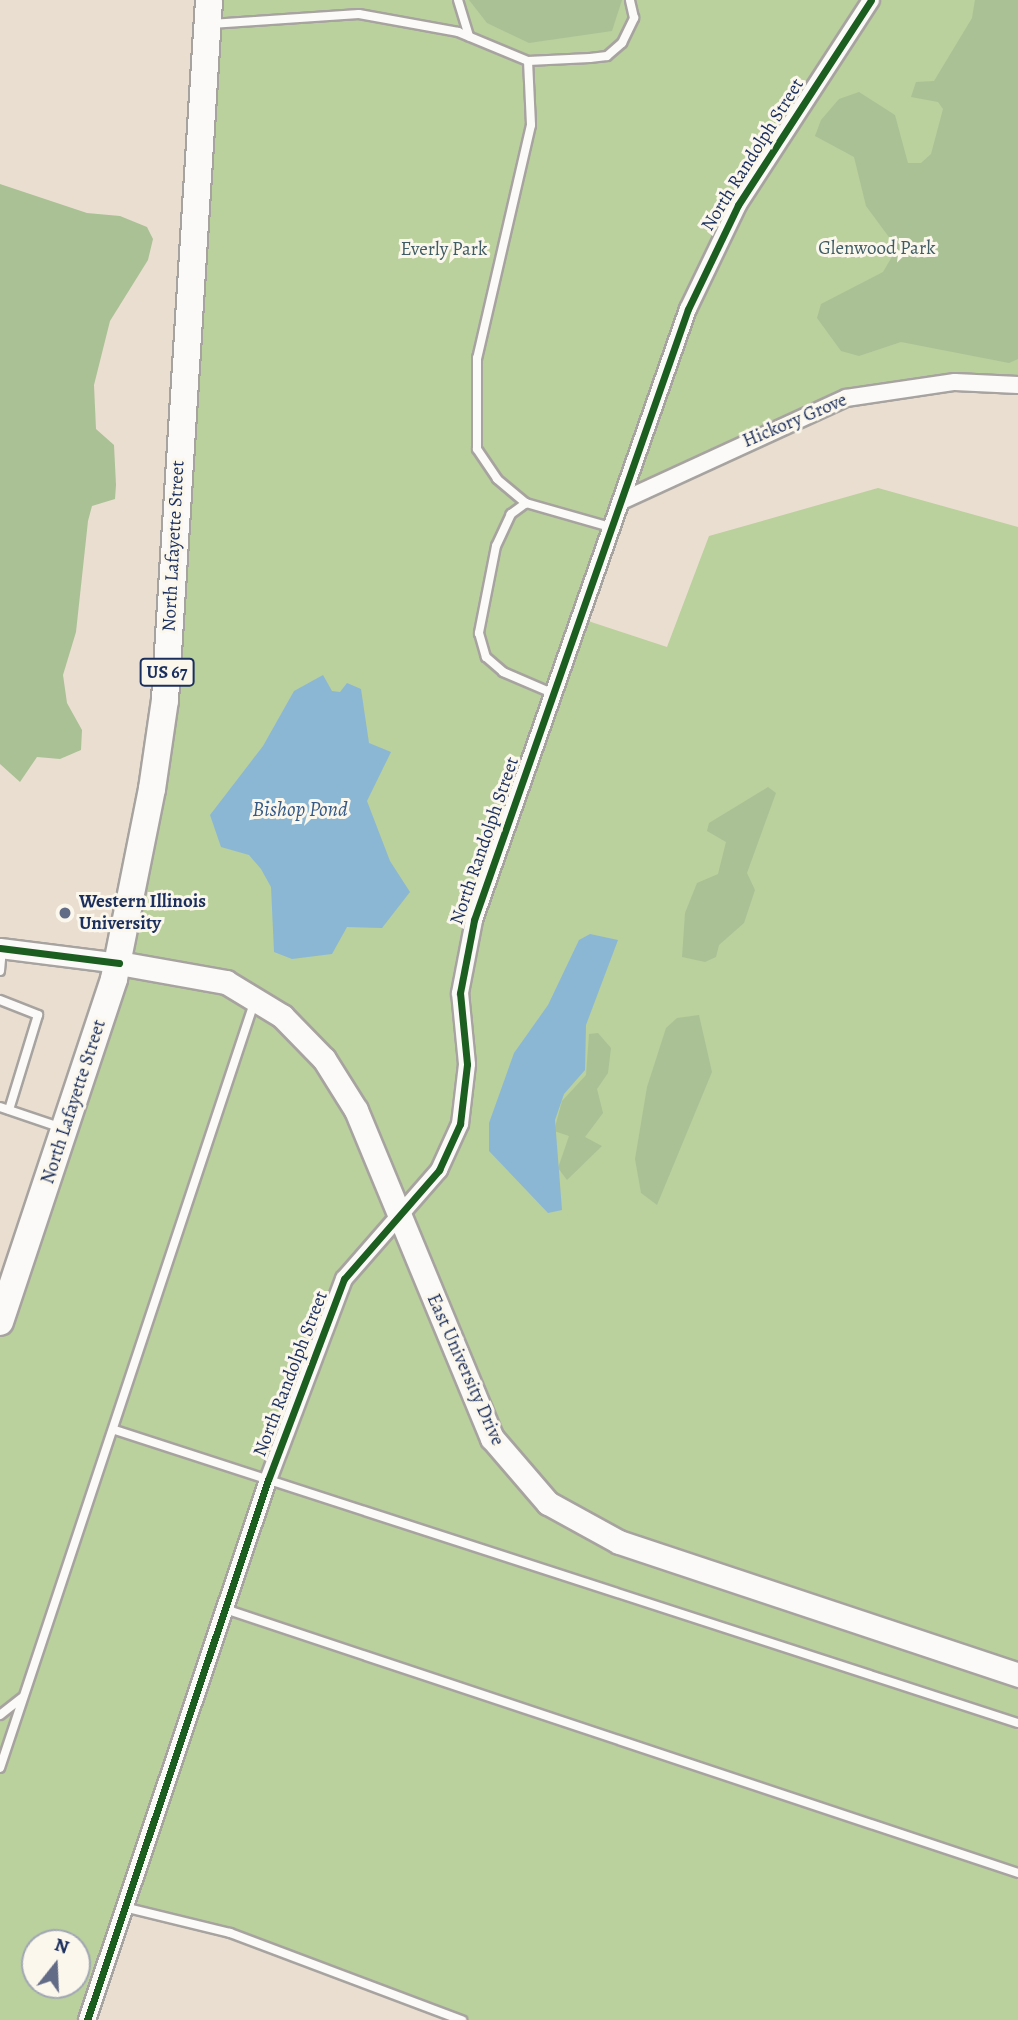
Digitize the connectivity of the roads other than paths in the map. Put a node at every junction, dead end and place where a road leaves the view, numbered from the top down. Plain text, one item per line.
1 (458, 0) edge
2 (630, 0) edge
3 (871, 0) edge
4 (209, 12) edge
5 (469, 37) junction
6 (528, 61) junction
7 (1018, 385) edge
8 (624, 500) junction
9 (526, 503) junction
10 (610, 527) junction
11 (552, 694) junction
12 (1, 948) edge
13 (119, 962) junction
14 (0, 971) edge
15 (256, 998) junction
16 (0, 1000) edge
17 (5, 1108) edge
18 (65, 1130) junction
19 (399, 1214) junction
20 (0, 1322) edge
21 (115, 1430) junction
22 (268, 1480) junction
23 (225, 1609) junction
24 (1018, 1675) edge
25 (24, 1696) junction
26 (0, 1715) edge
27 (1018, 1723) edge
28 (0, 1768) edge
29 (1018, 1873) edge
30 (124, 1907) junction
31 (87, 2020) edge
32 (462, 2020) edge

1 - 5 lane
2 - 6 lane
3 - 8 street, North Randolph Street
4 - 5 lane
4 - 13 highway, North Lafayette Street / US 67
5 - 6 lane
6 - 9 lane
7 - 8 street, Hickory Grove
8 - 10 street, North Randolph Street
9 - 10 lane
9 - 11 lane
10 - 11 street, North Randolph Street
11 - 19 street, North Randolph Street
12 - 13 street
12 - 14 lane
13 - 15 main road, East University Drive
13 - 18 highway, North Lafayette Street / US 67
15 - 19 main road, East University Drive
15 - 21 lane
16 - 17 lane
17 - 18 lane
18 - 20 highway, North Lafayette Street / US 67
19 - 22 street, North Randolph Street
19 - 24 main road, East University Drive
21 - 22 lane
21 - 25 lane
22 - 23 street, North Randolph Street
22 - 27 lane
23 - 29 lane
23 - 30 street, North Randolph Street
25 - 26 lane
25 - 28 lane
30 - 31 street, North Randolph Street
30 - 32 lane

